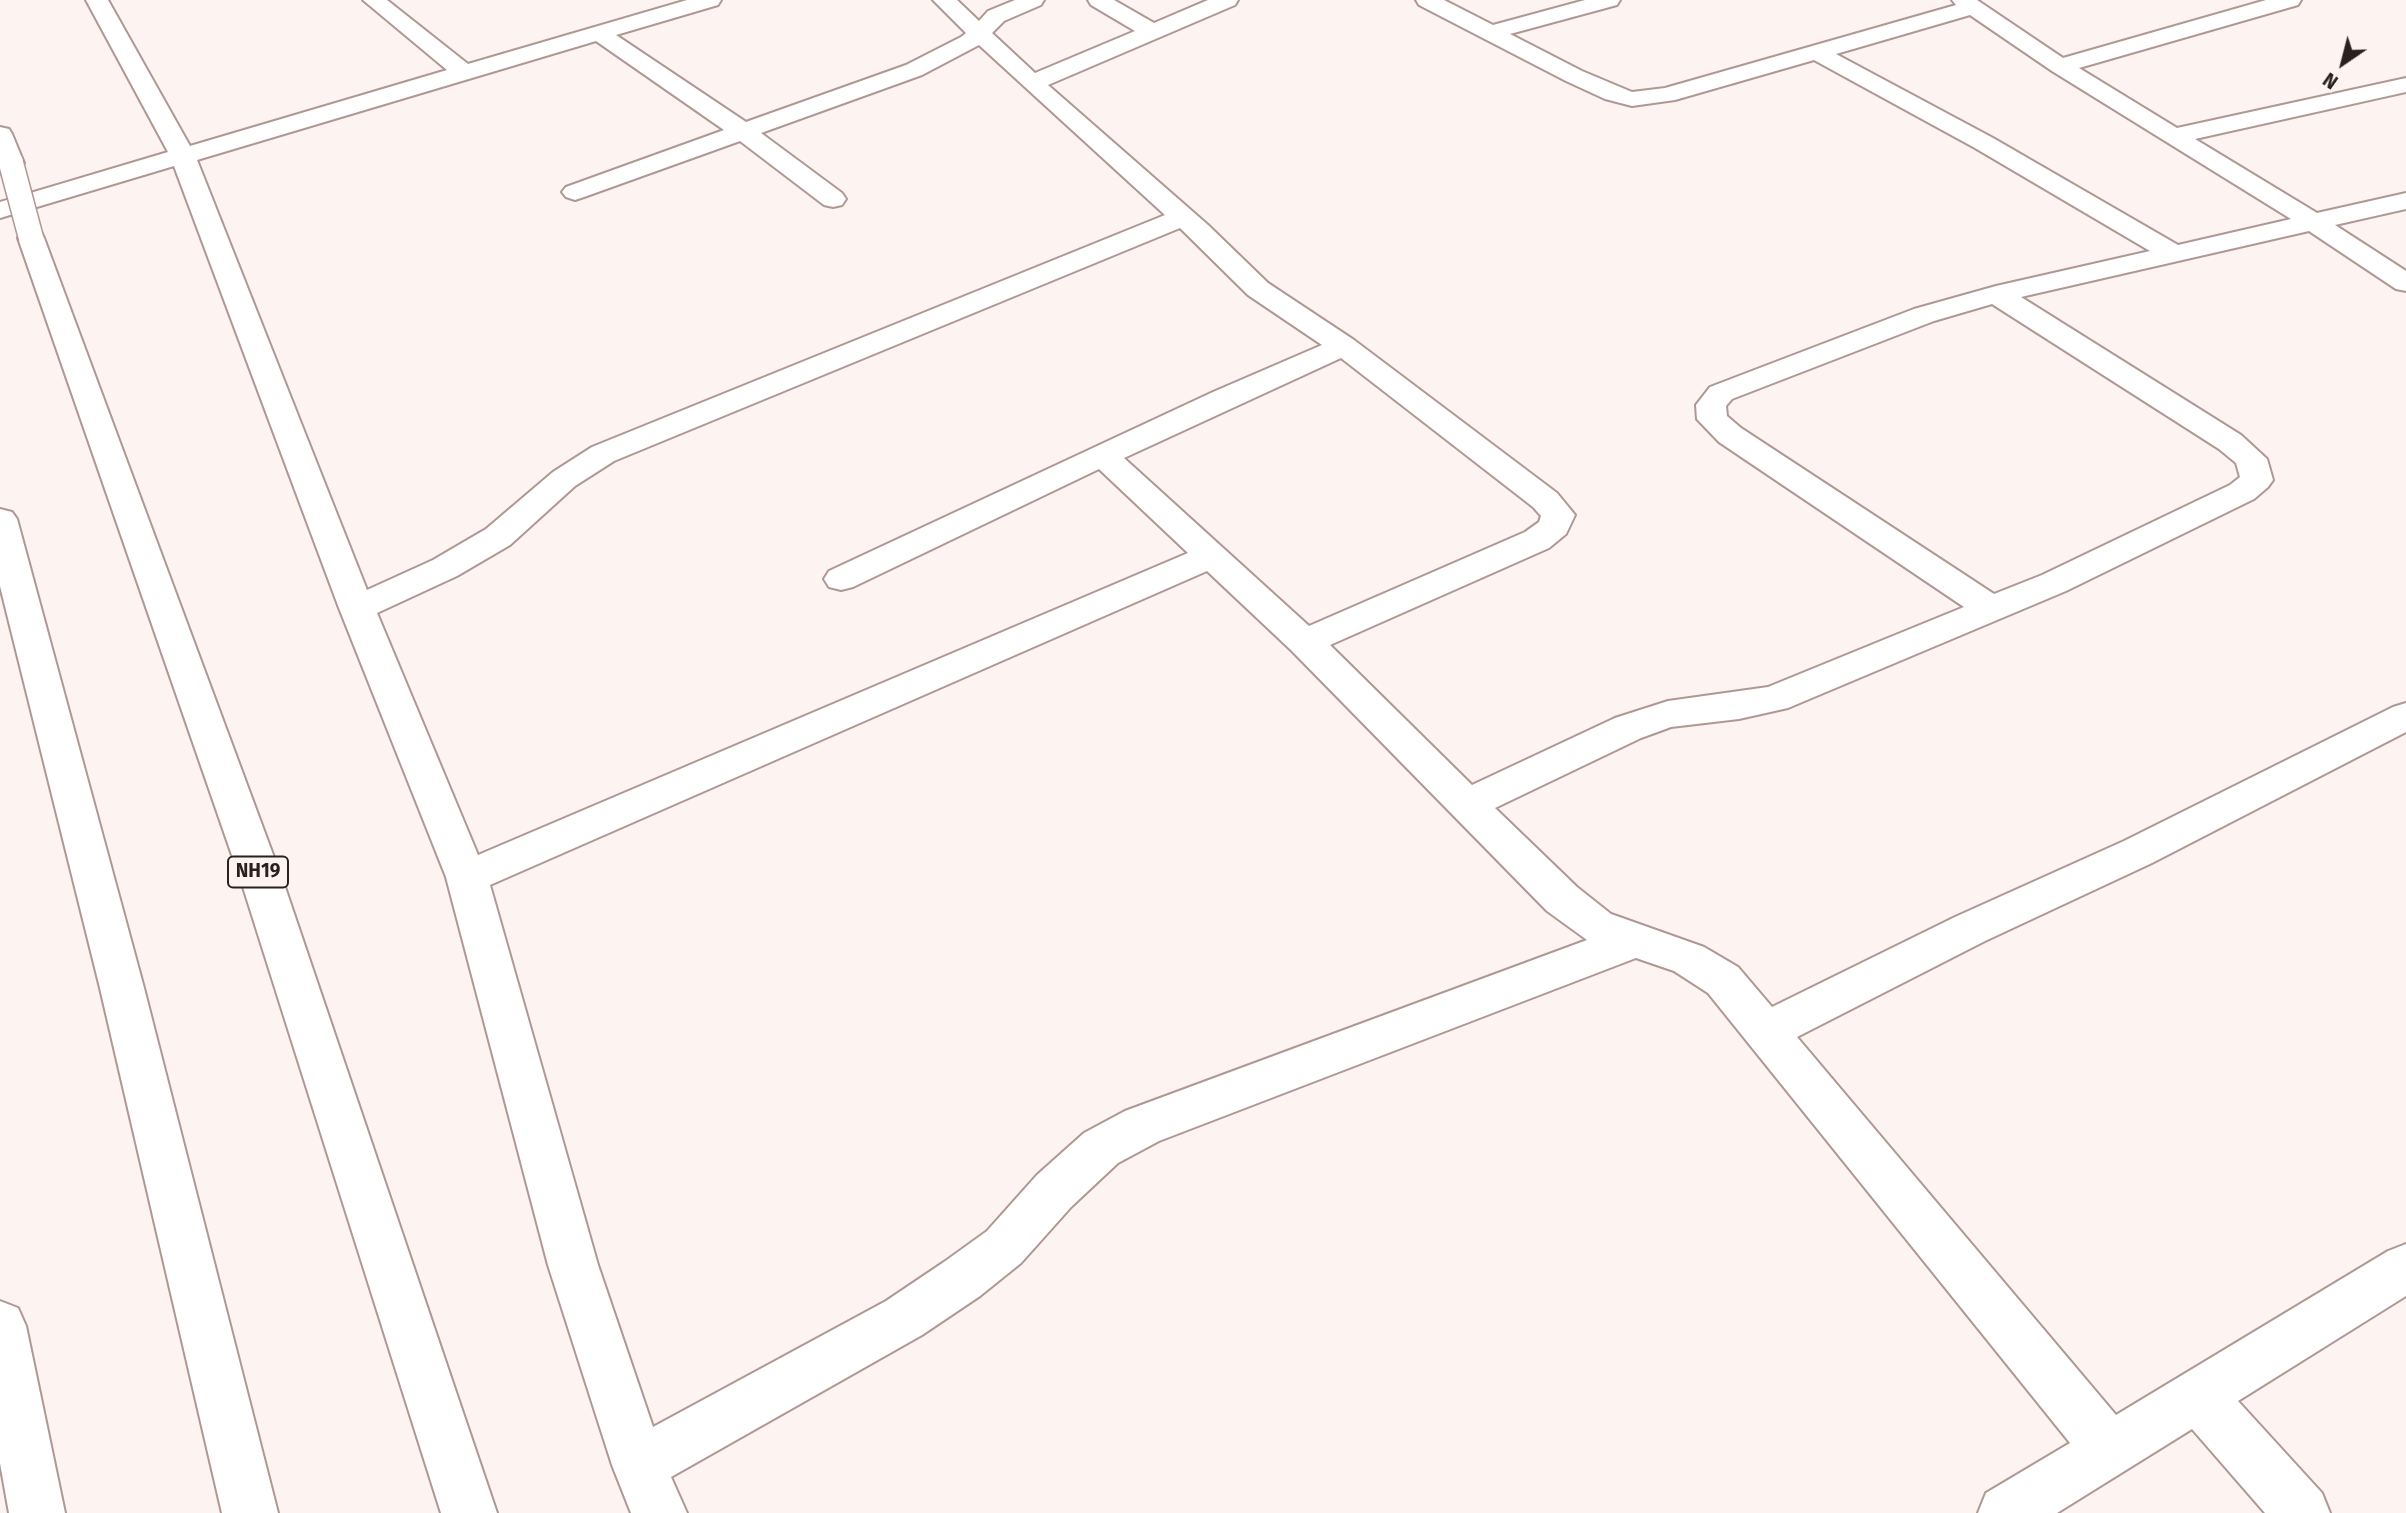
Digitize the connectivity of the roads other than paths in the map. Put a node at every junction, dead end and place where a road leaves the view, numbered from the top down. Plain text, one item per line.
1 (97, 0) edge
2 (374, 0) edge
3 (710, 0) edge
4 (944, 0) edge
5 (1033, 0) edge
6 (1099, 0) edge
7 (1227, 0) edge
8 (1427, 0) edge
9 (1609, 0) edge
10 (2290, 0) edge
11 (1968, 4) edge
12 (978, 30) junction
13 (1153, 32) junction
14 (599, 33) junction
15 (1489, 33) junction
16 (1816, 52) junction
17 (2060, 66) junction
18 (463, 72) junction
19 (1031, 83) junction
20 (2406, 85) edge
21 (742, 131) junction
22 (0, 134) edge
23 (2173, 136) junction
24 (183, 156) junction
25 (575, 192) dead end
26 (833, 199) dead end
27 (2406, 201) edge
28 (0, 210) edge
29 (1184, 217) junction
30 (2313, 222) junction
31 (2174, 254) junction
32 (2406, 283) edge
33 (1996, 294) junction
34 (1344, 346) junction
35 (1102, 455) junction
36 (0, 519) edge
37 (1212, 556) junction
38 (841, 579) dead end
39 (357, 608) junction
40 (1990, 608) junction
41 (1305, 642) junction
42 (2406, 716) edge
43 (1467, 804) junction
44 (467, 877) junction
45 (1633, 940) junction
46 (1766, 1031) junction
47 (2406, 1268) edge
48 (0, 1326) edge
49 (2197, 1395) junction
50 (2109, 1449) junction
51 (639, 1465) junction
52 (37, 1513) edge
53 (250, 1513) edge
54 (469, 1513) edge
55 (659, 1513) edge
56 (2006, 1513) edge
57 (2302, 1513) edge

1 - 24 main road
2 - 18 main road
3 - 14 main road
4 - 12 main road
5 - 12 main road
6 - 13 main road
7 - 13 main road
8 - 15 main road
9 - 15 main road
10 - 17 main road
11 - 16 main road
11 - 17 main road
12 - 19 main road
12 - 21 main road
13 - 19 main road
14 - 18 main road
14 - 21 main road
15 - 16 main road
16 - 31 main road
17 - 23 main road
18 - 24 main road
19 - 29 main road
20 - 23 main road
21 - 25 main road
21 - 26 main road
22 - 54 main road, NH19, bridge
23 - 30 main road
24 - 28 main road
24 - 39 main road
27 - 30 main road
29 - 34 main road
29 - 39 main road
30 - 31 main road
30 - 32 main road
31 - 33 main road
33 - 40 main road
33 - 40 main road
34 - 35 main road
34 - 41 main road
35 - 37 main road
35 - 38 main road
36 - 53 main road
37 - 41 main road
37 - 44 main road
39 - 44 main road
40 - 43 main road
41 - 43 main road
42 - 46 main road
43 - 45 main road
44 - 51 main road
45 - 46 main road
45 - 51 main road
46 - 50 main road
47 - 49 main road
48 - 52 main road
49 - 50 main road
49 - 57 main road
50 - 56 main road
51 - 55 main road

